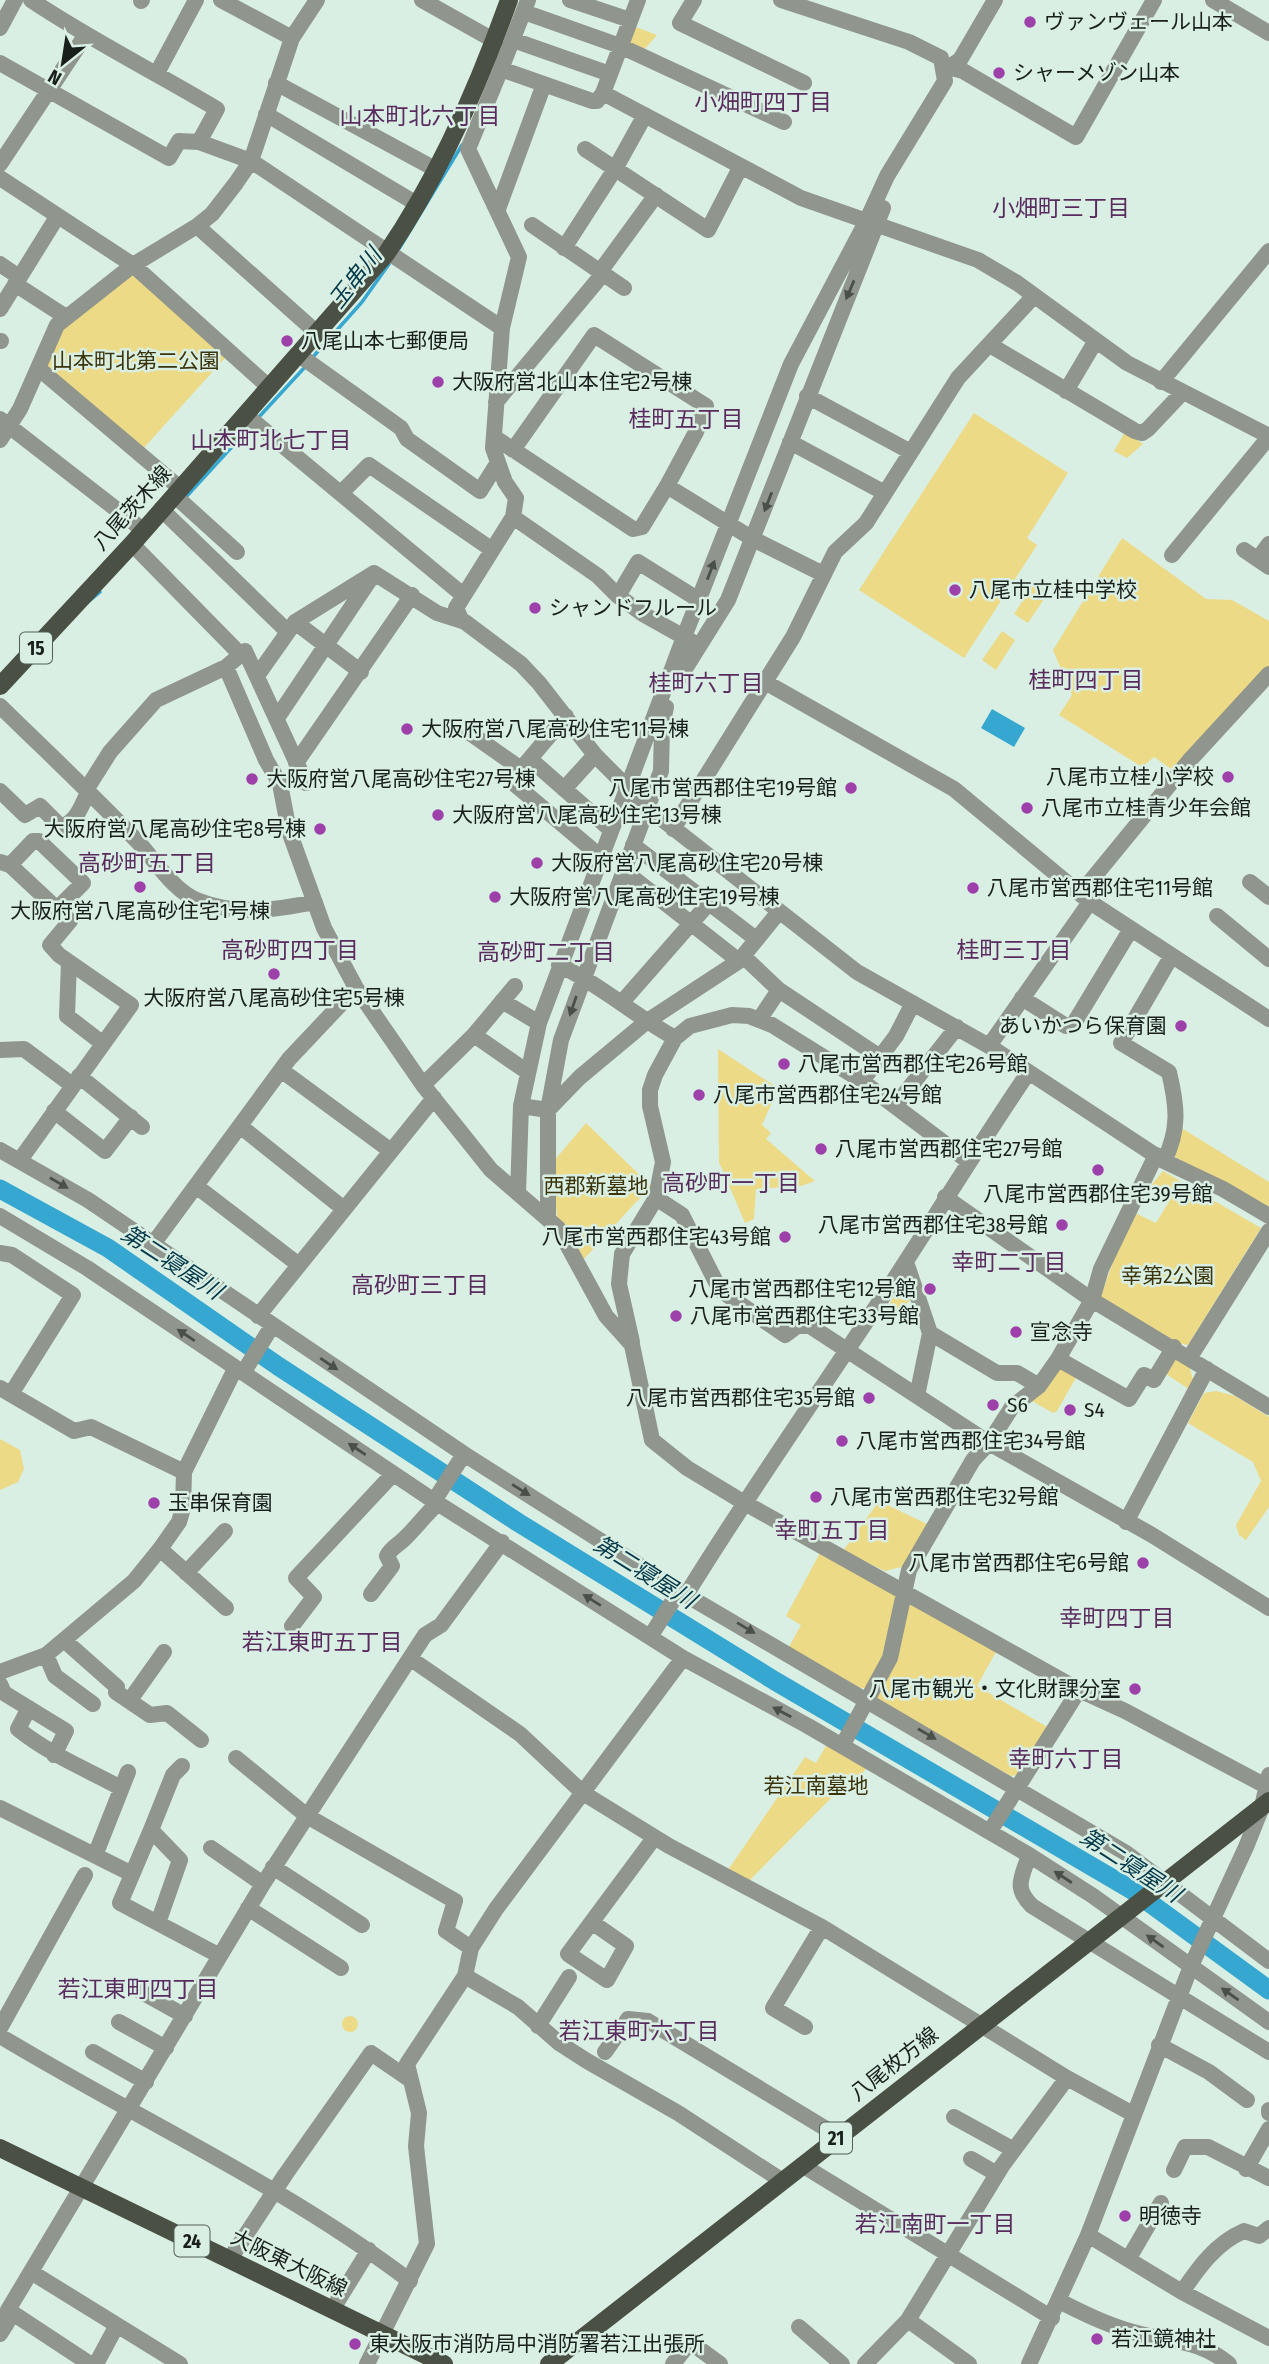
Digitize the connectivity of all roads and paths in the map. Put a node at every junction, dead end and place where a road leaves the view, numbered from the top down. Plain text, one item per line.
1 (15, 0) edge
2 (31, 0) edge
3 (196, 0) edge
4 (221, 0) edge
5 (317, 0) edge
6 (422, 0) edge
7 (509, 0) edge
8 (570, 0) edge
9 (638, 0) edge
10 (694, 0) edge
11 (781, 0) edge
12 (995, 0) edge
13 (1154, 0) edge
14 (1217, 1) edge
15 (526, 6) edge
16 (630, 20) junction
17 (0, 28) edge
18 (1269, 33) edge
19 (85, 36) junction
20 (292, 38) junction
21 (504, 40) junction
22 (620, 46) junction
23 (0, 63) edge
24 (501, 69) junction
25 (948, 69) junction
26 (157, 73) junction
27 (610, 74) junction
28 (276, 83) junction
29 (804, 83) dead end
30 (544, 84) junction
31 (49, 91) junction
32 (603, 93) junction
33 (266, 114) junction
34 (645, 115) junction
35 (784, 122) dead end
36 (199, 142) junction
37 (586, 149) dead end
38 (251, 161) junction
39 (0, 164) edge
40 (741, 166) junction
41 (435, 169) junction
42 (615, 169) junction
43 (0, 178) edge
44 (656, 195) junction
45 (417, 204) junction
46 (498, 209) junction
47 (57, 217) junction
48 (532, 225) dead end
49 (871, 225) junction
50 (197, 226) junction
51 (564, 248) junction
52 (1269, 251) edge
53 (391, 256) junction
54 (0, 264) edge
55 (133, 265) junction
56 (598, 277) junction
57 (17, 281) junction
58 (624, 288) dead end
59 (1034, 296) junction
60 (0, 309) edge
61 (66, 317) junction
62 (502, 328) junction
63 (317, 333) junction
64 (1095, 342) junction
65 (990, 345) junction
66 (306, 360) junction
67 (791, 364) junction
68 (38, 368) junction
69 (816, 373) junction
70 (1161, 383) junction
71 (270, 388) junction
72 (1066, 391) junction
73 (1182, 393) junction
74 (807, 396) junction
75 (496, 402) junction
76 (252, 419) junction
77 (5, 422) edge
78 (494, 437) junction
79 (1269, 437) edge
80 (0, 440) edge
81 (790, 442) junction
82 (513, 450) junction
83 (909, 451) junction
84 (497, 464) junction
85 (667, 486) junction
86 (342, 492) junction
87 (885, 493) junction
88 (179, 497) junction
89 (164, 512) junction
90 (513, 517) junction
91 (729, 524) junction
92 (753, 539) junction
93 (137, 543) junction
94 (1269, 544) edge
95 (491, 549) junction
96 (237, 552) dead end
97 (1172, 555) dead end
98 (1257, 559) edge
99 (374, 573) junction
100 (823, 574) junction
101 (412, 595) junction
102 (463, 595) junction
103 (618, 596) junction
104 (699, 600) junction
105 (461, 619) junction
106 (290, 626) junction
107 (691, 641) junction
108 (327, 646) junction
109 (240, 654) junction
110 (226, 667) junction
111 (361, 672) junction
112 (1269, 674) edge
113 (257, 676) junction
114 (765, 682) junction
115 (0, 686) edge
116 (1263, 692) edge
117 (0, 706) edge
118 (566, 716) junction
119 (277, 718) junction
120 (460, 726) dead end
121 (595, 755) junction
122 (296, 763) junction
123 (525, 764) junction
124 (306, 783) dead end
125 (564, 789) junction
126 (627, 789) junction
127 (0, 790) edge
128 (87, 791) junction
129 (577, 800) junction
130 (649, 809) junction
131 (560, 822) junction
132 (673, 829) junction
133 (611, 830) junction
134 (633, 845) junction
135 (601, 857) junction
136 (5, 863) edge
137 (623, 870) junction
138 (1250, 881) dead end
139 (1269, 897) edge
140 (1085, 898) junction
141 (315, 902) junction
142 (709, 903) junction
143 (57, 909) junction
144 (778, 913) junction
145 (1217, 916) dead end
146 (691, 922) junction
147 (1131, 929) junction
148 (757, 939) junction
149 (1171, 957) junction
150 (741, 958) junction
151 (1269, 959) edge
152 (69, 962) junction
153 (559, 965) junction
154 (583, 976) junction
155 (515, 986) dead end
156 (356, 988) junction
157 (779, 990) junction
158 (1022, 998) junction
159 (502, 1001) junction
160 (623, 1001) junction
161 (913, 1003) junction
162 (1269, 1019) edge
163 (758, 1020) junction
164 (646, 1022) junction
165 (539, 1023) junction
166 (957, 1027) junction
167 (474, 1035) junction
168 (675, 1038) junction
169 (102, 1043) junction
170 (989, 1046) junction
171 (0, 1050) edge
172 (880, 1057) junction
173 (281, 1070) junction
174 (526, 1071) junction
175 (1028, 1073) junction
176 (76, 1081) junction
177 (862, 1082) junction
178 (424, 1085) junction
179 (435, 1098) junction
180 (521, 1106) junction
181 (895, 1106) junction
182 (548, 1110) junction
183 (54, 1111) junction
184 (240, 1126) junction
185 (0, 1150) edge
186 (391, 1151) junction
187 (1160, 1158) junction
188 (20, 1160) junction
189 (968, 1161) junction
190 (196, 1186) junction
191 (518, 1193) junction
192 (945, 1197) junction
193 (656, 1198) junction
194 (344, 1209) junction
195 (0, 1216) edge
196 (548, 1216) junction
197 (1269, 1216) edge
198 (1269, 1231) edge
199 (153, 1244) junction
200 (0, 1253) edge
201 (906, 1262) junction
202 (299, 1265) junction
203 (1092, 1300) junction
204 (258, 1316) junction
205 (272, 1326) junction
206 (930, 1333) junction
207 (632, 1345) junction
208 (1174, 1347) junction
209 (847, 1350) junction
210 (1190, 1357) junction
211 (1058, 1359) junction
212 (1207, 1369) junction
213 (239, 1371) junction
214 (1039, 1385) junction
215 (6, 1391) edge
216 (917, 1396) junction
217 (1269, 1407) edge
218 (989, 1443) junction
219 (464, 1454) junction
220 (184, 1472) junction
221 (393, 1474) junction
222 (436, 1502) junction
223 (743, 1502) junction
224 (1126, 1522) junction
225 (225, 1531) dead end
226 (502, 1542) junction
227 (160, 1549) junction
228 (186, 1573) junction
229 (903, 1589) junction
230 (683, 1593) junction
231 (371, 1594) dead end
232 (226, 1608) dead end
233 (1269, 1608) edge
234 (292, 1626) dead end
235 (650, 1637) junction
236 (65, 1641) junction
237 (164, 1652) dead end
238 (46, 1656) junction
239 (683, 1658) junction
240 (411, 1659) junction
241 (0, 1672) edge
242 (0, 1684) edge
243 (1079, 1690) junction
244 (130, 1700) junction
245 (868, 1700) junction
246 (93, 1704) dead end
247 (29, 1708) junction
248 (201, 1740) dead end
249 (842, 1746) junction
250 (54, 1755) junction
251 (236, 1758) dead end
252 (182, 1766) dead end
253 (128, 1772) dead end
254 (1018, 1787) junction
255 (121, 1788) junction
256 (1266, 1792) edge
257 (583, 1793) junction
258 (0, 1808) edge
259 (307, 1816) junction
260 (151, 1830) junction
261 (990, 1831) junction
262 (654, 1838) junction
263 (211, 1848) dead end
264 (96, 1853) junction
265 (1029, 1855) junction
266 (273, 1867) junction
267 (132, 1874) junction
268 (85, 1875) dead end
269 (1161, 1883) junction
270 (263, 1884) junction
271 (248, 1908) junction
272 (1121, 1914) junction
273 (1212, 1918) junction
274 (158, 1923) junction
275 (593, 1923) dead end
276 (362, 1925) dead end
277 (822, 1927) junction
278 (1087, 1940) junction
279 (471, 1948) junction
280 (219, 1956) junction
281 (1269, 1961) edge
282 (1191, 1966) junction
283 (341, 1968) dead end
284 (465, 1976) junction
285 (569, 1978) dead end
286 (140, 1992) dead end
287 (1179, 1997) junction
288 (185, 2016) junction
289 (120, 2022) dead end
290 (1269, 2022) edge
291 (980, 2025) junction
292 (538, 2026) junction
293 (805, 2027) dead end
294 (0, 2028) edge
295 (0, 2036) edge
296 (1159, 2045) junction
297 (166, 2048) junction
298 (93, 2052) dead end
299 (605, 2052) dead end
300 (1269, 2052) edge
301 (1067, 2078) junction
302 (410, 2079) junction
303 (146, 2082) junction
304 (1247, 2100) dead end
305 (131, 2108) junction
306 (1133, 2114) junction
307 (954, 2117) dead end
308 (1269, 2129) edge
309 (838, 2136) junction
310 (0, 2148) edge
311 (1014, 2150) junction
312 (971, 2159) dead end
313 (802, 2165) junction
314 (1246, 2169) junction
315 (1174, 2170) dead end
316 (997, 2174) junction
317 (1269, 2178) edge
318 (781, 2180) junction
319 (82, 2189) junction
320 (274, 2192) junction
321 (1161, 2203) dead end
322 (1269, 2228) edge
323 (1088, 2235) junction
324 (369, 2250) junction
325 (950, 2255) junction
326 (230, 2259) junction
327 (1129, 2259) junction
328 (31, 2272) junction
329 (410, 2281) junction
330 (1182, 2292) junction
331 (1059, 2301) junction
332 (8, 2310) junction
333 (332, 2310) junction
334 (1052, 2318) junction
335 (908, 2320) junction
336 (117, 2325) junction
337 (799, 2327) dead end
338 (0, 2334) edge
339 (383, 2335) junction
340 (1269, 2338) edge
341 (155, 2348) junction
342 (90, 2364) edge
343 (96, 2364) edge
344 (147, 2364) edge
345 (180, 2364) edge
346 (367, 2364) edge
347 (444, 2364) edge
348 (549, 2364) edge
349 (673, 2364) edge
350 (720, 2364) edge
351 (842, 2364) edge
352 (865, 2364) edge
353 (969, 2364) edge
354 (1029, 2364) edge
355 (1229, 2364) edge

1 - 17 street
2 - 19 street
3 - 26 street
4 - 20 street
5 - 20 street
6 - 21 street
7 - 21 main road, 八尾茨木線 / 15
8 - 16 street
9 - 16 street
10 - 29 street
11 - 25 street
12 - 25 street
13 - 25 street
14 - 18 street
15 - 21 street
15 - 22 street
16 - 22 street
19 - 26 street
19 - 31 street
20 - 28 street
21 - 24 street
21 - 27 street
21 - 41 main road, 八尾茨木線 / 15
22 - 27 street
22 - 35 street
23 - 31 street
24 - 30 street
24 - 46 street
25 - 49 street
26 - 36 street
27 - 32 street
28 - 33 street
28 - 41 street
30 - 32 street
30 - 46 street
31 - 36 street
31 - 39 street
32 - 34 street
33 - 38 street
33 - 45 street
34 - 40 street
34 - 42 street
36 - 38 street
37 - 42 street
38 - 50 street
38 - 53 street
40 - 44 street
40 - 49 street
41 - 45 main road, 八尾茨木線 / 15
42 - 44 street
42 - 51 street
43 - 47 street
44 - 56 street
45 - 53 main road, 八尾茨木線 / 15
46 - 62 street
47 - 55 street
47 - 57 street
48 - 51 street
49 - 59 street
49 - 67 street
49 -> 69 street
50 - 55 street
50 - 63 street
51 - 56 street
52 - 70 street
53 - 62 street
53 - 63 main road, 八尾茨木線 / 15
54 - 57 street
55 - 61 street
55 - 71 street
56 - 58 street
56 - 75 street
57 - 60 street
57 - 61 street
59 - 64 street
59 - 65 street
61 - 68 street
62 - 75 street
63 - 66 main road, 八尾茨木線 / 15
64 - 70 street
64 - 72 street
65 - 72 street
65 - 83 street
66 - 71 main road, 八尾茨木線 / 15
66 - 84 street
67 - 69 street
67 - 91 street
68 - 77 street
68 - 88 street
69 - 74 street
70 - 73 street
71 - 76 main road, 八尾茨木線 / 15
72 - 73 street
73 - 79 street
74 - 81 street
74 - 83 street
75 - 78 street
76 - 86 street
76 - 88 main road, 八尾茨木線 / 15
77 - 80 street
77 - 93 street
78 - 82 street
78 - 84 street
79 - 97 street
81 - 87 street
81 -> 92 street
82 - 85 street
82 - 85 street
83 - 87 street
84 - 90 street
85 - 91 street
86 - 95 street
86 - 102 street
87 - 100 street
88 - 89 main road, 八尾茨木線 / 15
88 - 96 street
89 - 93 main road, 八尾茨木線 / 15
89 - 106 street
90 - 95 street
90 - 103 street
91 - 92 street
104 -> 91 street
92 - 100 street
92 - 107 street
93 - 109 street
93 - 115 main road, 八尾茨木線 / 15
94 - 98 street
95 - 102 street
99 - 101 street
99 - 106 street
99 - 108 street
100 - 114 street
101 - 105 street
101 - 111 street
102 - 105 street
103 - 104 street
103 - 107 street
104 - 107 street
105 - 118 street
106 - 108 street
106 - 113 street
107 - 126 street
107 - 130 street
108 - 111 street
108 - 119 street
109 - 110 street
109 - 113 street
110 - 128 street
110 - 141 street
111 - 122 street
112 - 116 street
113 - 119 street
114 - 132 street
114 - 140 street
116 - 140 street
117 - 128 street
118 - 121 street
118 - 123 street
119 - 122 street
120 - 123 street
121 - 125 street
121 - 126 street
122 - 124 street
123 - 125 street
123 - 131 street
125 - 129 street
126 - 130 street
126 - 133 street
127 - 128 street
128 - 141 street
129 - 131 street
129 - 133 street
130 - 132 street
130 - 134 street
131 - 135 street
132 - 144 street
133 - 135 street
134 - 137 street
134 - 142 street
135 - 153 street
136 - 143 street
136 - 143 street
137 - 146 street
137 - 154 street
138 - 139 street
140 - 147 street
140 - 158 street
141 - 156 street
142 - 146 street
142 - 148 street
143 - 152 street
144 - 148 street
144 - 161 street
145 - 151 street
146 - 150 street
146 - 160 street
147 - 149 street
147 - 158 street
148 - 150 street
149 - 162 street
149 - 187 street
150 - 157 street
150 - 164 street
152 - 169 street
152 - 169 street
153 - 154 street
153 - 165 street
154 - 160 street
154 -> 182 street
155 - 159 street
156 - 173 street
156 - 178 street
157 - 163 street
157 - 172 street
158 - 170 street
159 - 165 street
159 - 167 street
160 - 164 street
161 - 166 street
161 - 172 street
163 - 168 street
163 - 177 street
164 - 168 street
164 - 182 street
165 - 174 street
166 - 170 street
166 - 181 street
167 - 174 street
167 - 178 street
168 - 193 street
169 - 176 street
170 - 175 street
171 - 176 street
172 - 177 street
173 - 184 street
173 - 186 street
174 - 180 street
175 - 187 street
175 - 189 street
176 - 183 street
176 - 183 street
177 - 181 street
178 - 179 street
179 - 186 street
179 - 191 street
180 - 182 street
180 - 191 street
181 - 189 street
182 - 196 street
183 - 188 street
184 - 190 street
184 - 194 street
185 - 188 street
186 - 194 street
187 - 197 street
187 - 203 street
188 -> 199 street
189 - 192 street
190 - 199 street
190 - 202 street
191 - 196 street
192 - 201 street
192 - 203 street
193 - 207 street
193 - 209 street
194 - 202 street
213 -> 195 street
196 - 207 street
198 - 210 street
199 - 204 street
200 - 215 street
201 - 206 street
201 - 209 street
202 - 204 street
203 - 208 street
203 - 211 street
204 - 205 street
205 - 213 street
205 -> 219 street
206 - 214 street
206 - 216 street
207 - 223 street
208 - 210 street
208 - 211 street
209 - 216 street
209 - 223 street
210 - 212 street
211 - 214 street
212 - 217 street
212 - 224 street
213 - 220 street
221 -> 213 street
214 - 218 street
215 - 220 street
216 - 218 street
218 - 224 street
218 - 229 street
219 - 222 street
219 -> 230 street
220 - 227 street
221 - 222 street
221 - 234 street
222 - 226 street
222 - 231 street
223 - 229 street
223 - 230 street
224 - 233 street
225 - 228 street
235 -> 226 street
226 - 240 street
227 - 228 street
227 - 236 street
228 - 232 street
229 - 243 street
229 - 245 street
230 - 235 street
230 -> 245 street
235 - 239 street
236 - 238 street
236 - 244 street
237 - 244 street
238 - 241 street
238 - 246 street
249 -> 239 street
239 - 257 street
240 - 257 street
240 - 259 street
242 - 247 street
243 - 254 street
243 - 256 street
244 - 248 street
245 - 249 street
245 -> 254 street
247 - 250 street
247 - 250 street
249 - 261 street
250 - 255 street
251 - 259 street
252 - 260 street
253 - 255 street
254 - 261 street
254 - 269 street
255 - 264 street
256 - 269 main road, 八尾枚方線 / 21
256 - 273 street
257 - 262 street
257 - 279 street
258 - 264 street
259 - 266 street
259 - 279 street
260 - 267 street
260 - 274 street
261 - 265 street
262 - 275 street
262 - 277 street
263 - 270 street
264 - 267 street
272 -> 265 street
265 - 278 street
266 - 270 street
266 - 276 street
267 - 274 street
268 - 294 street
269 - 272 main road, 八尾枚方線 / 21
269 - 273 street
270 - 271 street
271 - 280 street
271 - 283 street
272 - 278 main road, 八尾枚方線 / 21
282 -> 272 street
273 - 281 street
273 - 282 street
274 - 280 street
277 - 291 street
277 - 293 street
278 - 287 street
278 - 291 main road, 八尾枚方線 / 21
279 - 284 street
280 - 288 street
282 - 287 street
290 -> 282 street
284 - 292 street
284 - 302 street
285 - 292 street
286 - 288 street
287 - 296 street
287 - 300 street
288 - 297 street
289 - 297 street
291 - 301 street
291 - 309 main road, 八尾枚方線 / 21
292 - 318 street
295 - 305 street
296 - 304 street
296 - 306 street
297 - 303 street
298 - 303 street
299 - 309 street
301 - 306 street
301 - 311 street
302 - 320 street
302 - 329 street
303 - 305 street
305 - 319 street
305 - 320 street
306 - 323 street
307 - 311 street
308 - 314 street
309 - 313 main road, 八尾枚方線 / 21
310 - 319 main road, 大阪東大阪線 / 24
311 - 316 street
312 - 316 street
313 - 318 main road, 八尾枚方線 / 21
313 - 325 street
314 - 315 street
314 - 317 street
316 - 325 street
318 - 348 main road, 八尾枚方線 / 21
319 - 326 main road, 大阪東大阪線 / 24
319 - 328 street
320 - 324 street
320 - 326 street
321 - 327 street
322 - 330 street
323 - 327 street
323 - 331 street
324 - 329 street
324 - 333 street
325 - 334 street
325 - 335 street
326 - 333 main road, 大阪東大阪線 / 24
327 - 330 street
328 - 332 street
328 - 336 street
329 - 339 street
330 - 340 street
331 - 334 street
331 - 355 street
332 - 338 street
332 - 342 street
333 - 339 main road, 大阪東大阪線 / 24
334 - 354 street
335 - 352 street
335 - 353 street
336 - 341 street
336 - 343 street
337 - 351 street
339 - 346 street
339 - 347 main road, 大阪東大阪線 / 24
341 - 344 street
341 - 345 street
349 - 350 street

